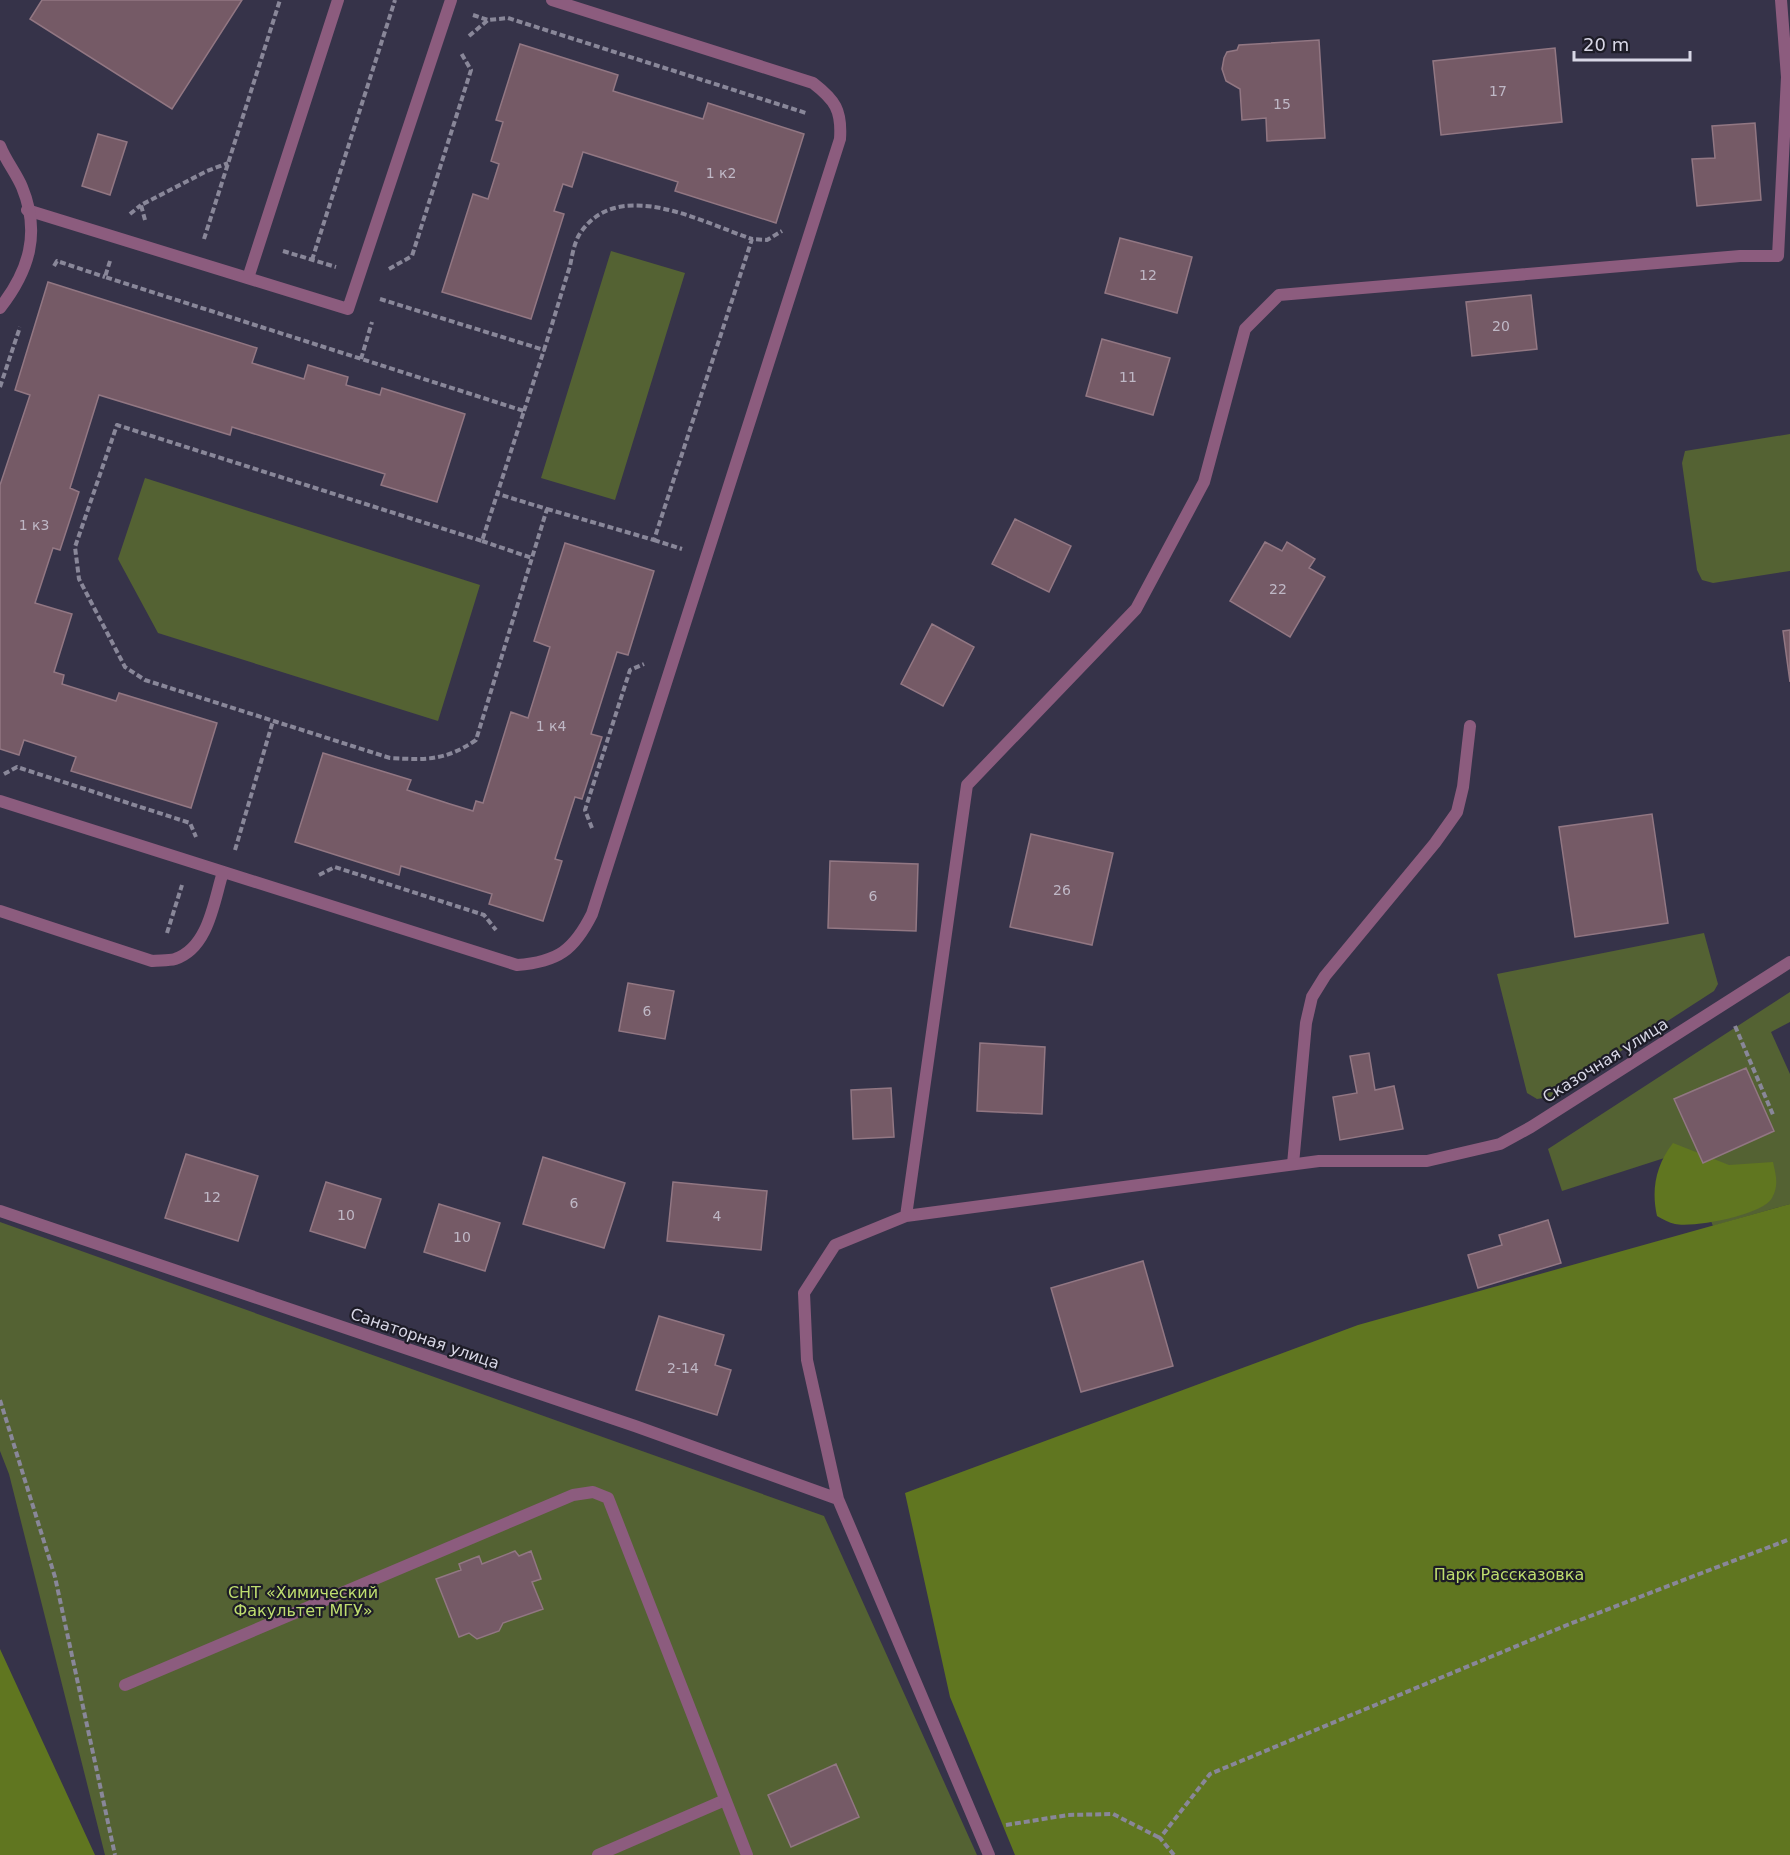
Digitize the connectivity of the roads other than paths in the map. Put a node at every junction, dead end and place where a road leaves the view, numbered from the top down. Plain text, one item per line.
1 (338, 0) edge
2 (451, 0) edge
3 (552, 0) edge
4 (1781, 0) edge
5 (0, 146) edge
6 (27, 210) junction
7 (248, 278) junction
8 (0, 308) edge
9 (1470, 726) dead end
10 (0, 801) edge
11 (224, 872) junction
12 (0, 911) edge
13 (1790, 962) edge
14 (1293, 1164) junction
15 (0, 1211) edge
16 (906, 1216) junction
17 (838, 1499) junction
18 (125, 1685) dead end
19 (725, 1800) junction
20 (598, 1855) edge
21 (747, 1855) edge
22 (989, 1855) edge

1 - 7 street
2 - 7 street
3 - 11 street
4 - 16 street
5 - 6 street
6 - 7 street
6 - 8 street
9 - 14 street
10 - 11 street
11 - 12 street
13 - 14 street, Сказочная улица
14 - 16 street, Сказочная улица
15 - 17 street, Санаторная улица
16 - 17 street, Сказочная улица
17 - 22 street, Сказочная улица
18 - 19 street
19 - 20 street
19 - 21 street

